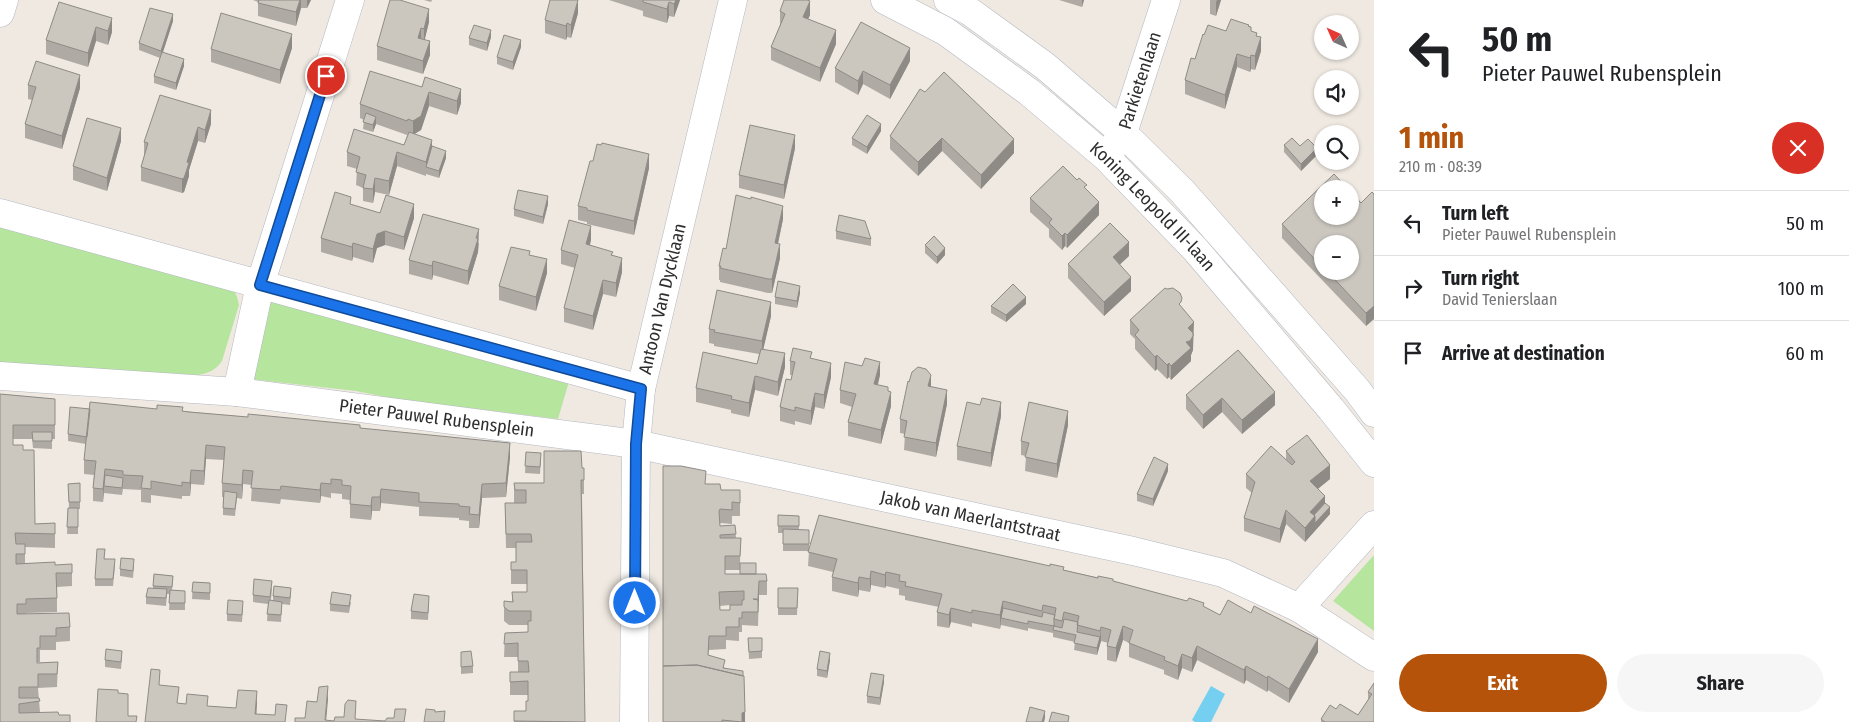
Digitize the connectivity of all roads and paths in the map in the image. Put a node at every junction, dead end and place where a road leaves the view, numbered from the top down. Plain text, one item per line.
1 (4, 0) edge
2 (350, 0) edge
3 (733, 0) edge
4 (886, 0) edge
5 (948, 0) edge
6 (1166, 0) edge
7 (0, 12) edge
8 (1123, 133) junction
9 (1106, 157) junction
10 (0, 213) edge
11 (260, 285) junction
12 (0, 376) edge
13 (641, 389) junction
14 (237, 392) junction
15 (1374, 413) edge
16 (636, 444) junction
17 (1374, 463) edge
18 (1374, 525) edge
19 (1299, 608) junction
20 (1374, 657) edge
21 (634, 722) edge

1 - 7 street
2 - 11 street
3 - 13 street, Antoon Van Dycklaan
4 - 9 street, Koning Leopold III-laan
5 - 8 street, Koning Leopold III-laan
6 - 8 street, Parkietenlaan
8 - 9 street, Parkietenlaan
8 - 15 street, Koning Leopold III-laan
9 - 17 street, Koning Leopold III-laan
10 - 11 street
11 - 13 street
11 - 14 street
12 - 14 street, Pieter Pauwel Rubensplein
13 - 16 street, Antoon Van Dycklaan
14 - 16 street, Pieter Pauwel Rubensplein
16 - 19 street, Jakob van Maerlantstraat
16 - 21 street, Antoon Van Dycklaan
18 - 19 street
19 - 20 street, Jakob van Maerlantstraat

